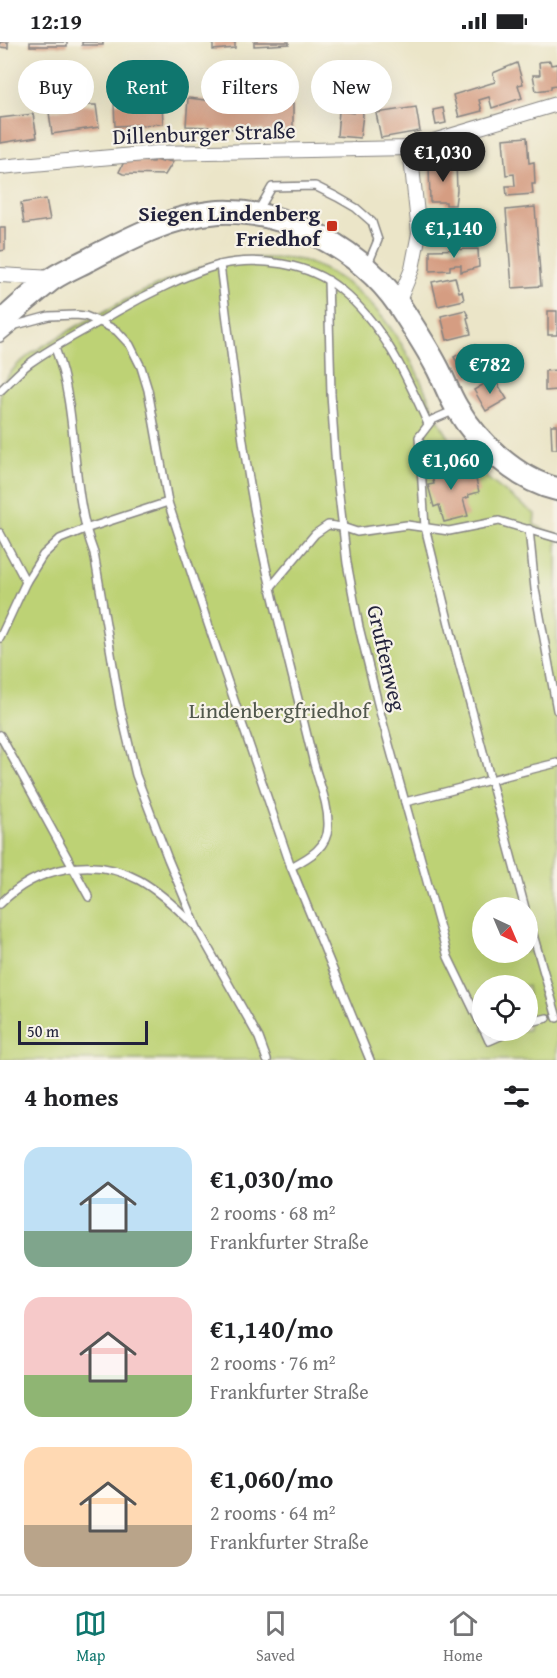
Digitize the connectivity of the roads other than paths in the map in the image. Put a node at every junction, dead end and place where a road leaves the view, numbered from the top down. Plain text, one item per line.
1 (557, 104) edge
2 (410, 148) junction
3 (0, 167) edge
4 (255, 216) junction
5 (220, 265) junction
6 (367, 270) junction
7 (0, 275) edge
8 (53, 278) junction
9 (328, 280) junction
10 (398, 303) junction
11 (100, 322) junction
12 (0, 324) edge
13 (0, 338) edge
14 (56, 348) junction
15 (0, 391) edge
16 (458, 409) junction
17 (428, 424) junction
18 (557, 489) edge
19 (168, 502) junction
20 (342, 526) junction
21 (425, 527) junction
22 (85, 529) junction
23 (529, 529) junction
24 (0, 533) edge
25 (557, 538) edge
26 (26, 582) junction
27 (270, 588) junction
28 (0, 638) edge
29 (557, 710) edge
30 (0, 735) edge
31 (557, 763) edge
32 (490, 779) junction
33 (405, 802) junction
34 (72, 867) junction
35 (291, 867) junction
36 (89, 897) dead end
37 (522, 897) edge
38 (0, 904) edge
39 (197, 927) junction
40 (538, 955) edge
41 (472, 1007) edge
42 (554, 1017) edge
43 (538, 1021) edge
44 (267, 1060) edge
45 (370, 1060) edge

1 - 2 street, Dillenburger Straße
2 - 3 street, Dillenburger Straße
2 - 10 street
4 - 6 main road
4 - 6 lane
4 - 8 main road
5 - 9 lane
5 - 11 lane
5 - 27 lane
6 - 10 main road
7 - 8 street
8 - 12 main road
9 - 17 lane
9 - 20 lane, Gruftenweg
10 - 16 main road
11 - 13 lane
11 - 14 lane
11 - 19 lane
14 - 15 lane
14 - 22 lane
16 - 17 lane
16 - 18 main road
17 - 21 lane
19 - 22 lane
19 - 35 lane
20 - 21 lane
20 - 27 lane
20 - 33 lane, Gruftenweg
21 - 23 lane
21 - 32 lane
22 - 26 lane
22 - 39 lane
23 - 25 lane
23 - 29 lane
24 - 26 lane
26 - 28 lane
27 - 35 lane
30 - 34 lane
31 - 32 lane
32 - 33 lane
32 - 37 lane
33 - 41 lane, Gruftenweg
34 - 36 lane
34 - 38 lane
34 - 39 lane
35 - 45 lane
39 - 44 lane
40 - 42 lane
42 - 43 lane

